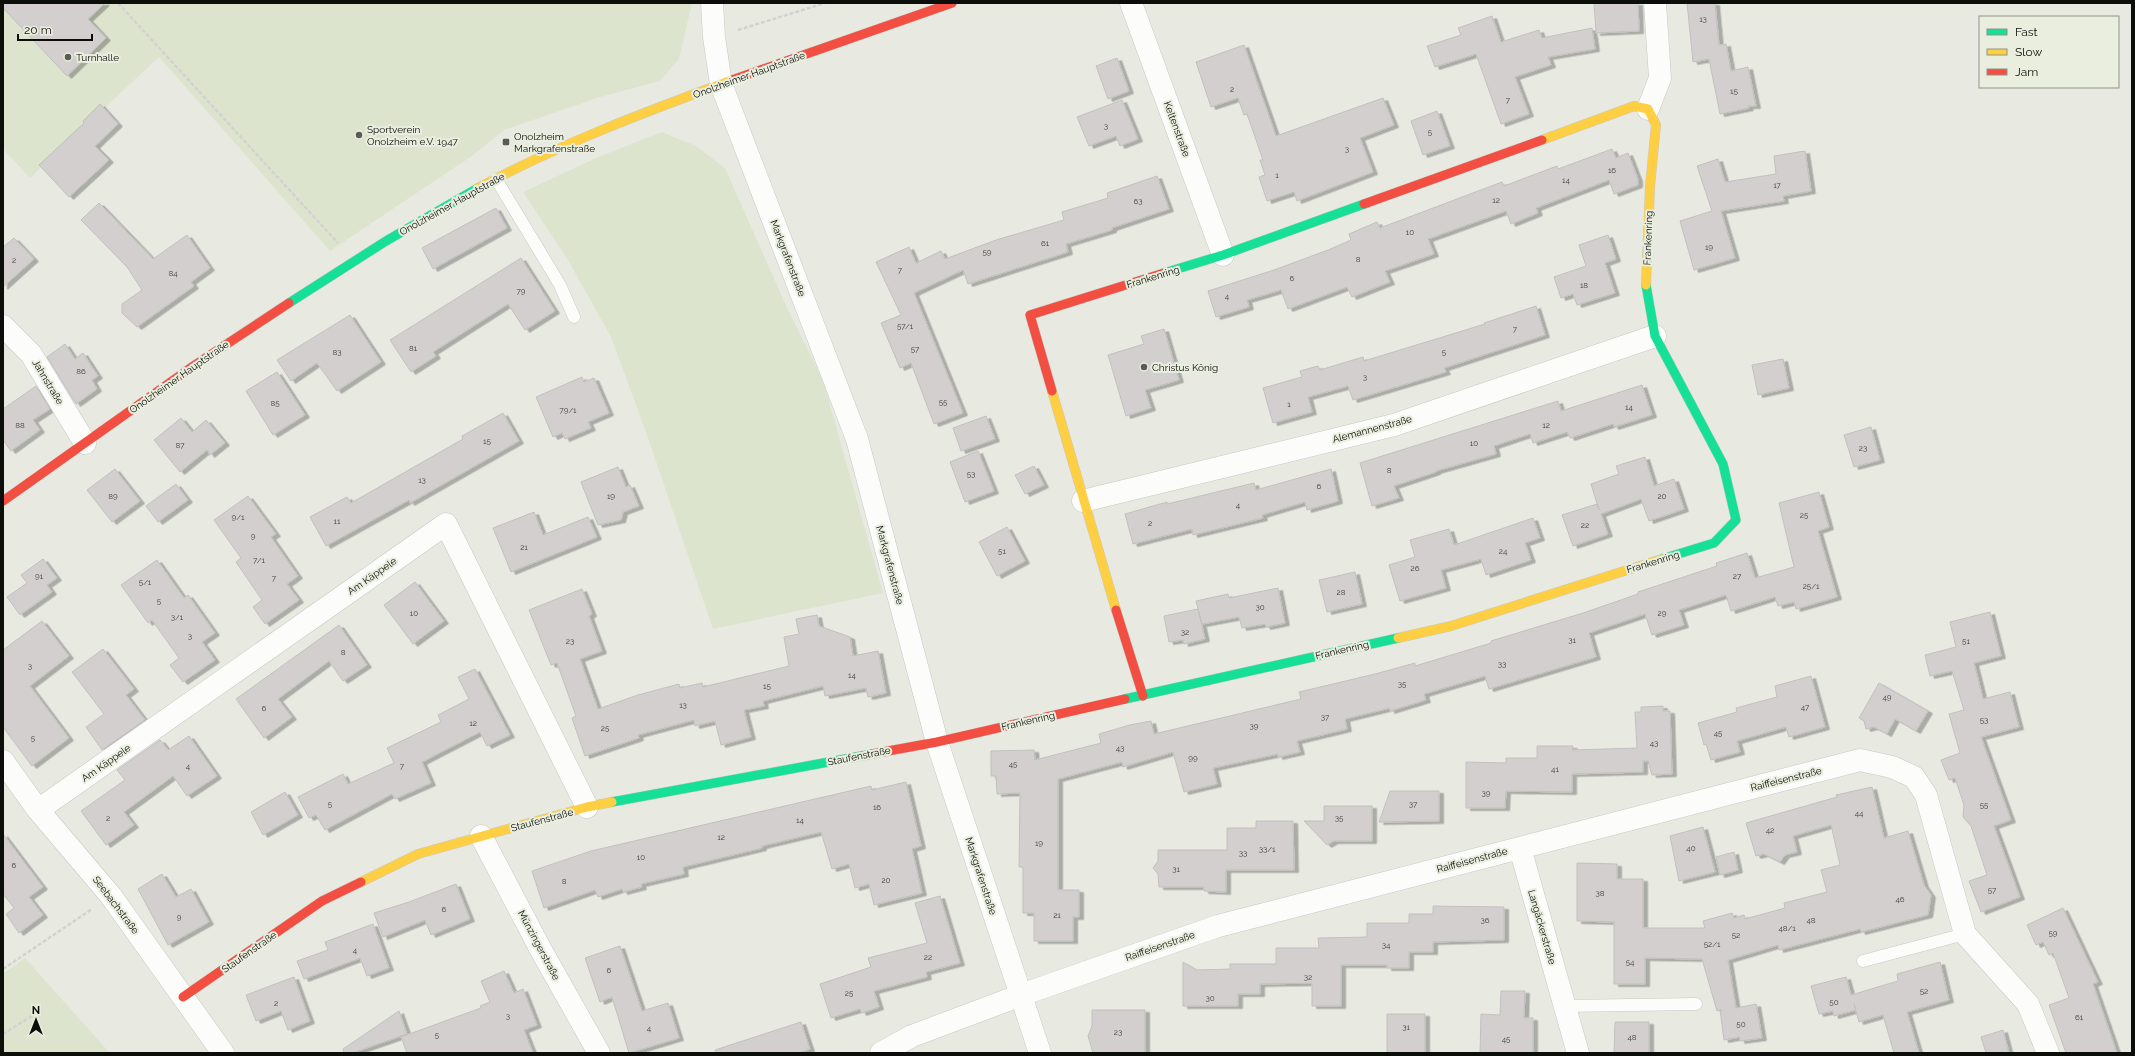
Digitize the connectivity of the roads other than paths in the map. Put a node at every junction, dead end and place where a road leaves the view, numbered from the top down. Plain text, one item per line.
1 (712, 3) edge
2 (952, 3) edge
3 (1132, 3) edge
4 (1655, 3) edge
5 (721, 84) junction
6 (1648, 108) junction
7 (496, 179) junction
8 (1223, 255) junction
9 (574, 317) dead end
10 (3, 326) edge
11 (1655, 336) junction
12 (85, 444) junction
13 (3, 501) edge
14 (1083, 501) junction
15 (1143, 696) junction
16 (937, 742) junction
17 (3, 761) edge
18 (587, 807) junction
19 (38, 810) junction
20 (481, 836) junction
21 (1520, 848) junction
22 (1965, 934) junction
23 (1862, 961) dead end
24 (1021, 995) junction
25 (184, 997) junction
26 (1696, 1004) dead end
27 (1565, 1006) junction
28 (223, 1053) edge
29 (598, 1053) edge
30 (881, 1053) edge
31 (1040, 1053) edge
32 (1578, 1053) edge
33 (2048, 1053) edge

1 - 5 street, Markgrafenstraße
2 - 5 street, Onolzheimer Hauptstraße
3 - 8 street, Keltenstraße
4 - 6 street
5 - 7 street, Onolzheimer Hauptstraße
5 - 16 street, Markgrafenstraße
6 - 8 street, Frankenring
6 - 11 street, Frankenring
7 - 9 lane
7 - 12 street, Onolzheimer Hauptstraße
8 - 14 street, Frankenring
10 - 12 street, Jahnstraße
11 - 14 street, Alemannenstraße
11 - 15 street, Frankenring
12 - 13 street, Onolzheimer Hauptstraße
14 - 15 street, Frankenring
15 - 16 street, Frankenring
16 - 18 street, Staufenstraße
16 - 24 street, Markgrafenstraße
17 - 19 street, Seebachstraße
18 - 19 street, Am Käppele
18 - 20 street, Staufenstraße
19 - 25 street, Seebachstraße
20 - 25 street, Staufenstraße
20 - 29 street, Münzingerstraße
21 - 22 street, Raiffeisenstraße
21 - 24 street, Raiffeisenstraße
21 - 27 street, Langäckerstraße
22 - 23 lane
22 - 33 street, Raiffeisenstraße
24 - 30 street, Raiffeisenstraße
24 - 31 street, Markgrafenstraße
25 - 28 street, Seebachstraße
26 - 27 lane
27 - 32 street, Langäckerstraße

